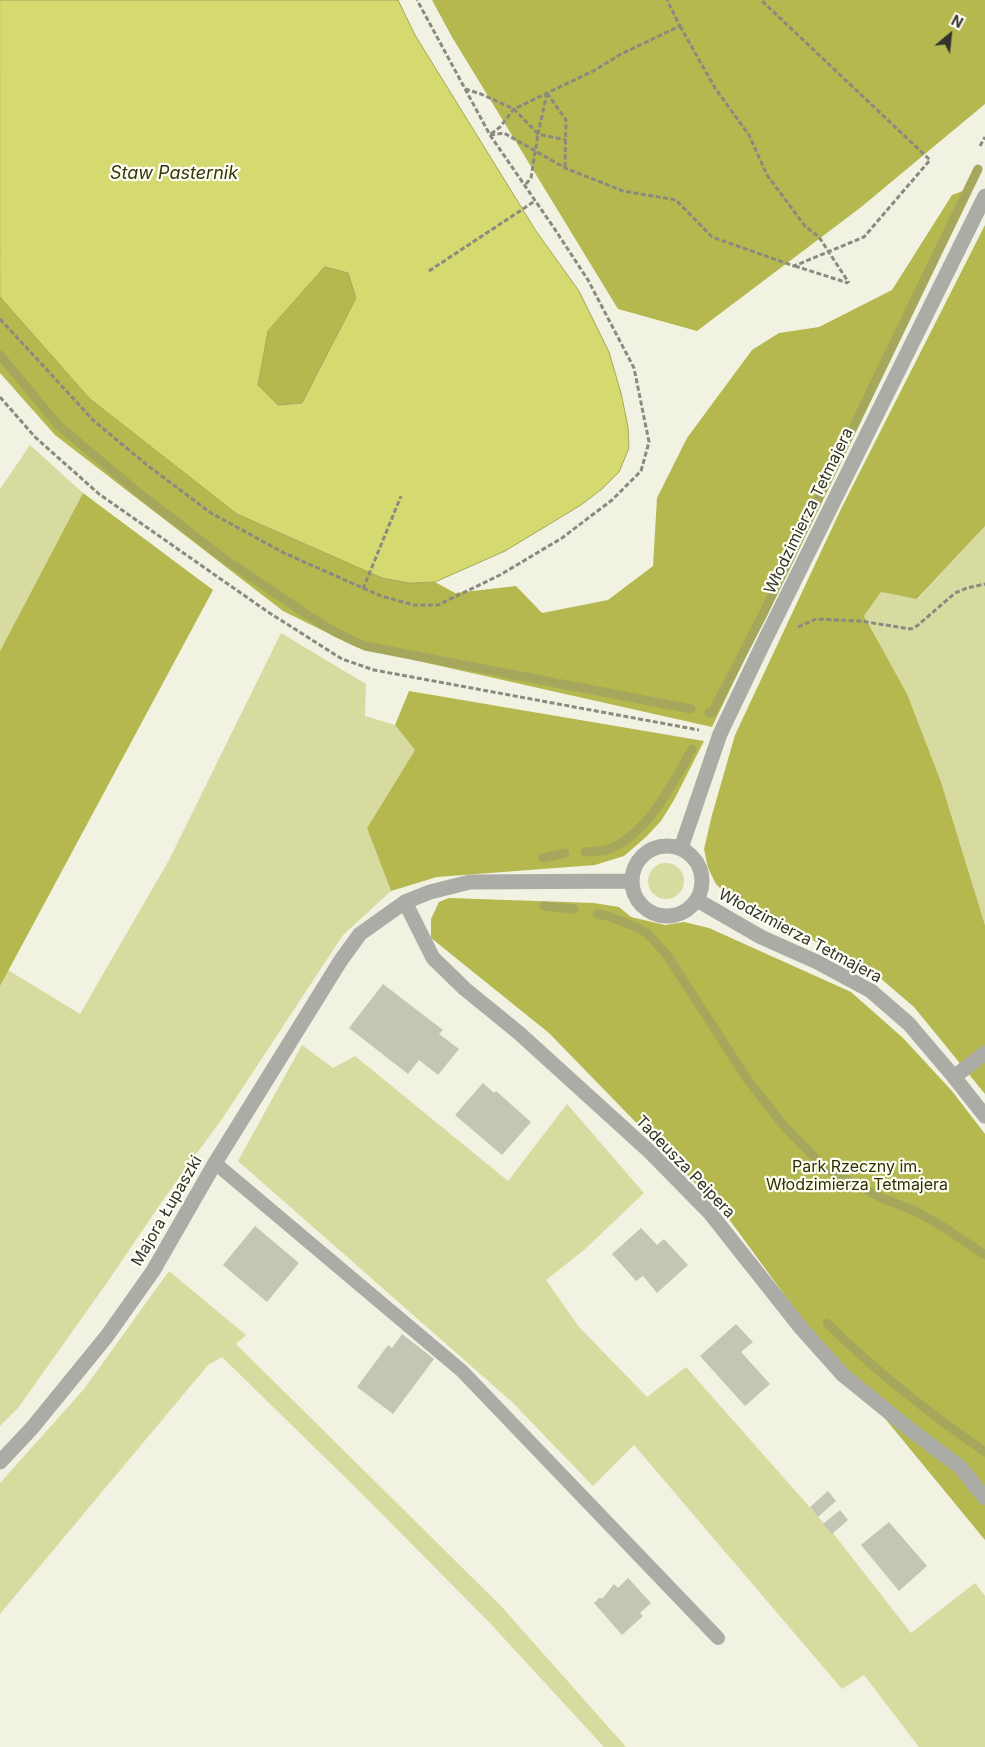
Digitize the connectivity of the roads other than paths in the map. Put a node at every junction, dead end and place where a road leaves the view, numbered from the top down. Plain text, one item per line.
1 (985, 196) edge
2 (681, 848) junction
3 (631, 881) junction
4 (697, 900) junction
5 (405, 902) junction
6 (985, 1053) edge
7 (954, 1077) junction
8 (985, 1116) edge
9 (216, 1163) junction
10 (0, 1462) edge
11 (985, 1498) edge
12 (718, 1638) dead end

1 - 2 street, Włodzimierza Tetmajera
2 - 3 street
2 - 4 street
3 - 4 street
3 - 5 street
4 - 7 street, Włodzimierza Tetmajera
5 - 9 street, Majora Łupaszki
5 - 11 street, Tadeusza Peipera
6 - 7 street
7 - 8 street, Włodzimierza Tetmajera
9 - 10 street, Majora Łupaszki
9 - 12 lane

